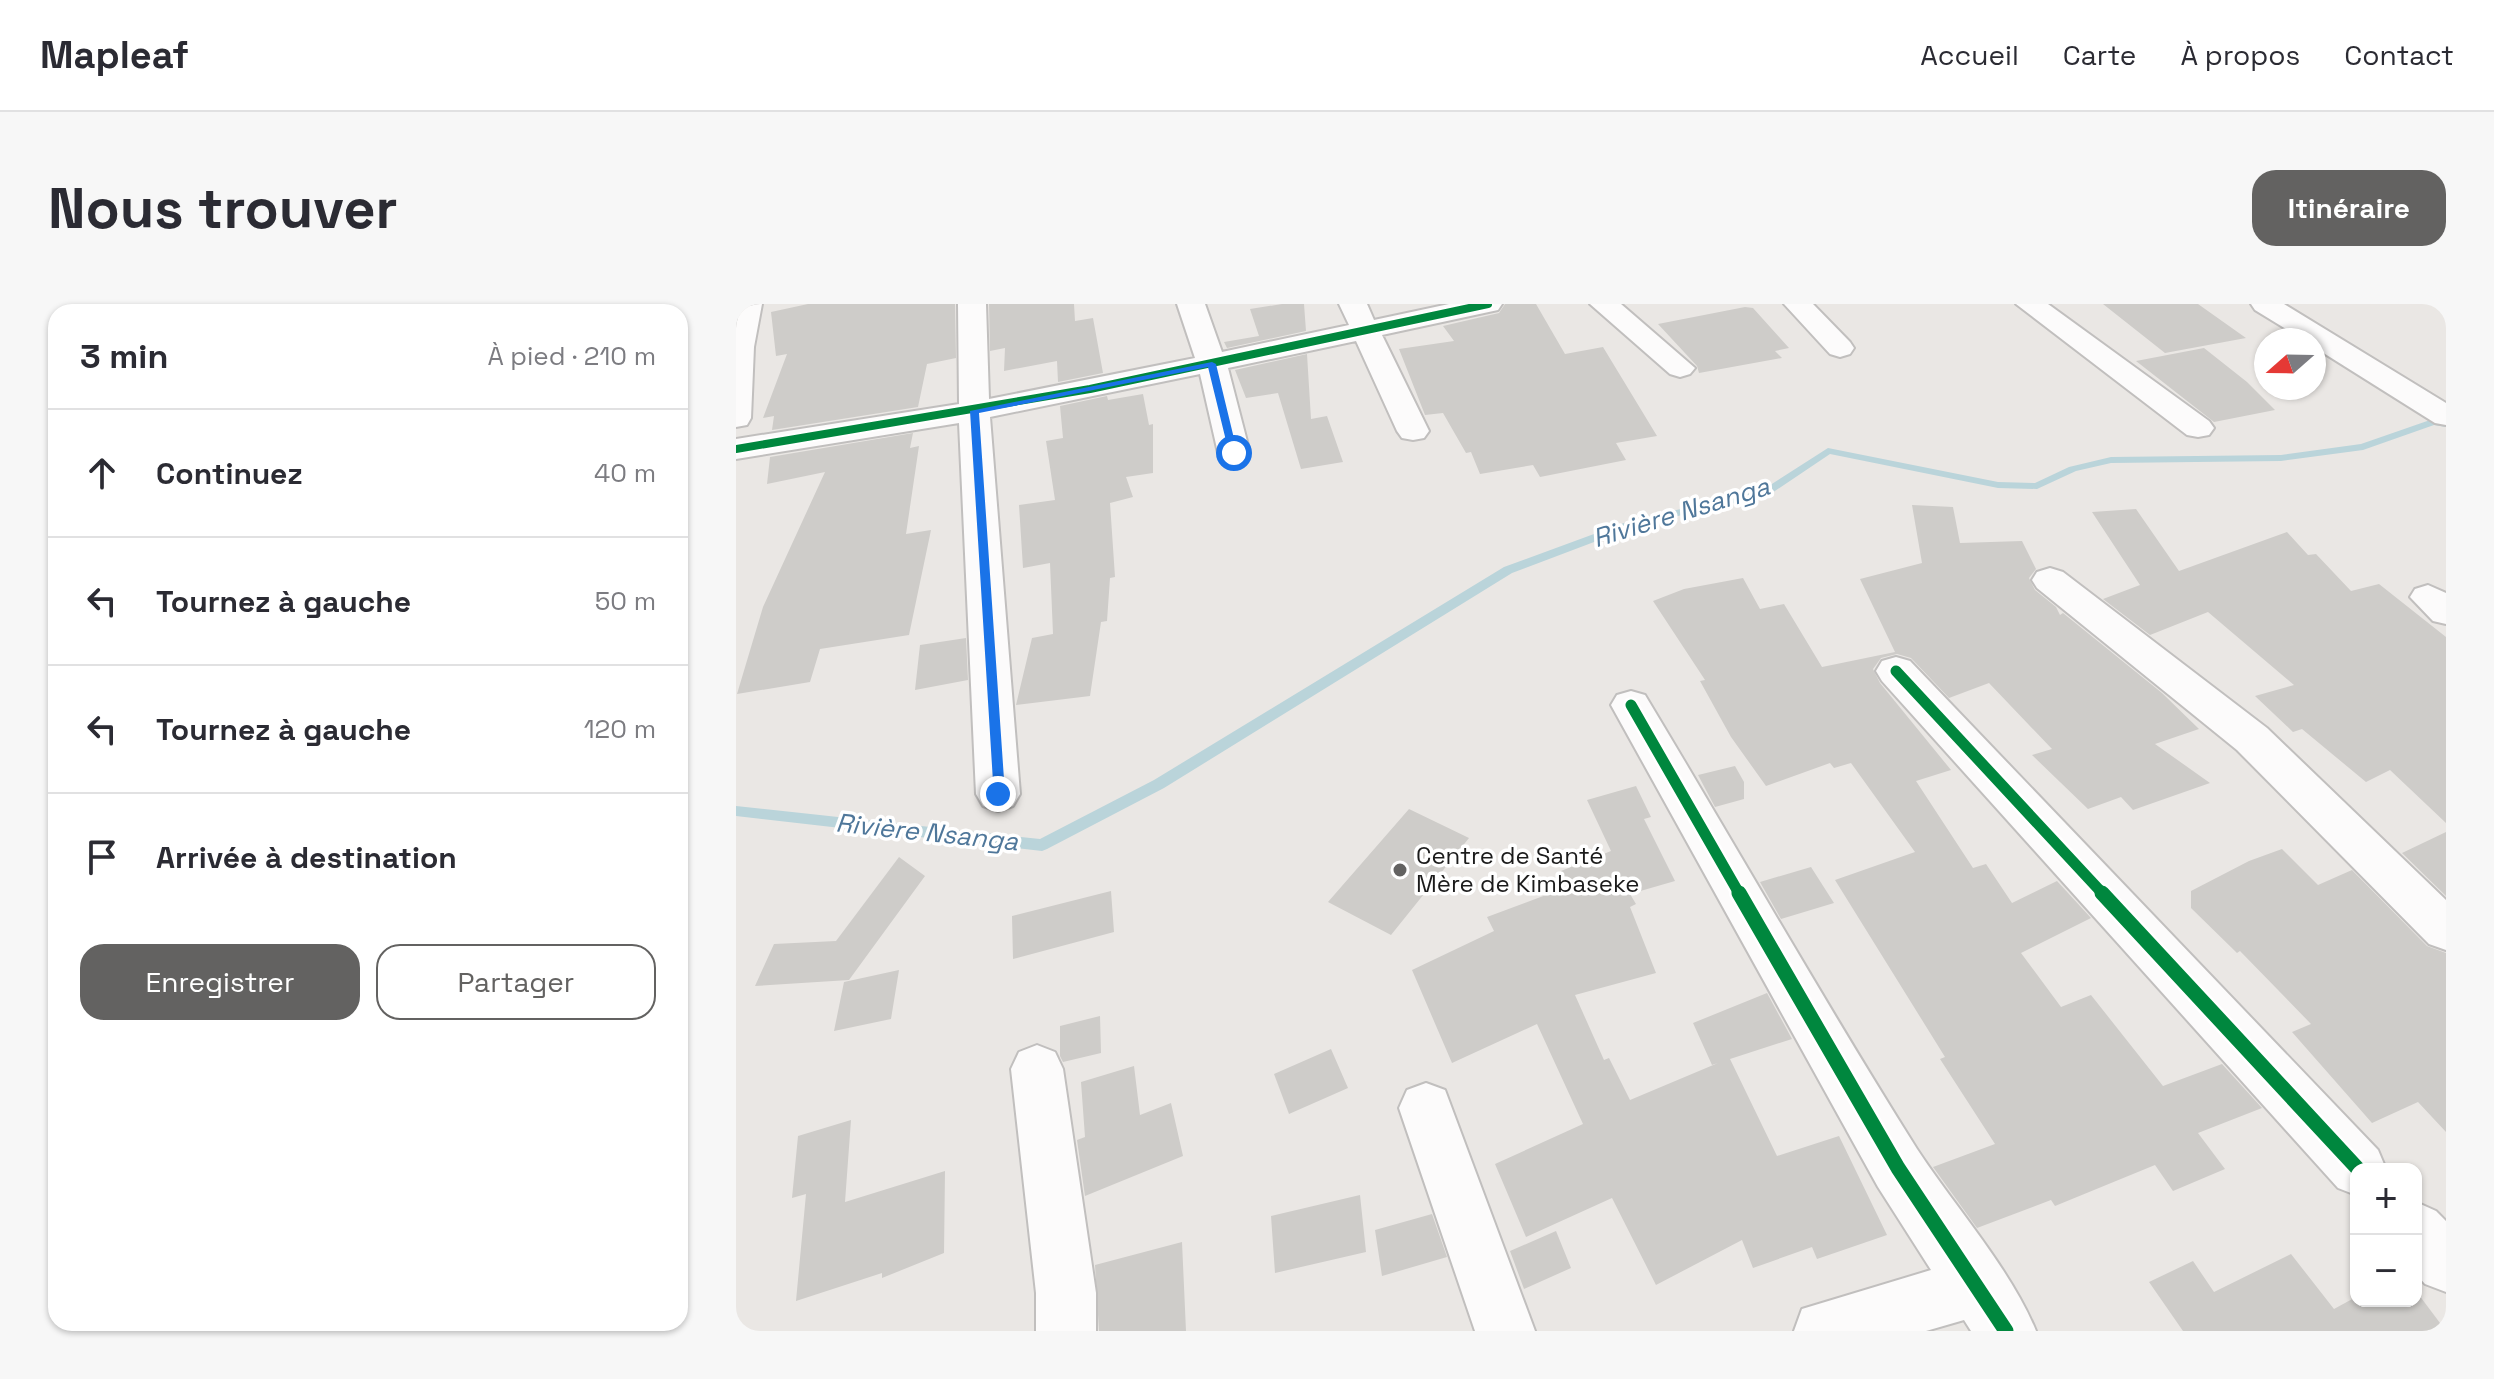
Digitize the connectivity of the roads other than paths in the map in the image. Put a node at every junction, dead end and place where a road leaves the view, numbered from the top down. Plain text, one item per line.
1 (748, 304) edge
2 (972, 304) edge
3 (1191, 304) edge
4 (1488, 304) edge
5 (1604, 304) edge
6 (1798, 304) edge
7 (2030, 304) edge
8 (2265, 304) edge
9 (1358, 317) edge
10 (1840, 348) dead end
11 (1212, 364) junction
12 (1680, 368) dead end
13 (974, 411) junction
14 (2446, 416) edge
15 (736, 418) edge
16 (2198, 428) dead end
17 (1413, 431) dead end
18 (736, 449) edge
19 (1234, 453) dead end
20 (2050, 580) dead end
21 (1896, 671) dead end
22 (1631, 705) dead end
23 (998, 794) dead end
24 (2446, 930) edge
25 (1037, 1069) dead end
26 (1426, 1108) dead end
27 (2352, 1163) edge
28 (2420, 1235) edge
29 (2446, 1263) edge
30 (1992, 1309) edge
31 (1066, 1331) edge
32 (1505, 1331) edge
33 (1824, 1331) edge

1 - 15 street
2 - 13 street
3 - 11 street
4 - 9 street
5 - 12 street
6 - 10 street
7 - 16 street
8 - 14 street
9 - 11 street
9 - 17 street
11 - 13 street
11 - 19 street
13 - 18 street
13 - 23 street
20 - 24 street
21 - 27 street
22 - 30 street
25 - 31 street
26 - 32 street
28 - 29 street
30 - 33 street

